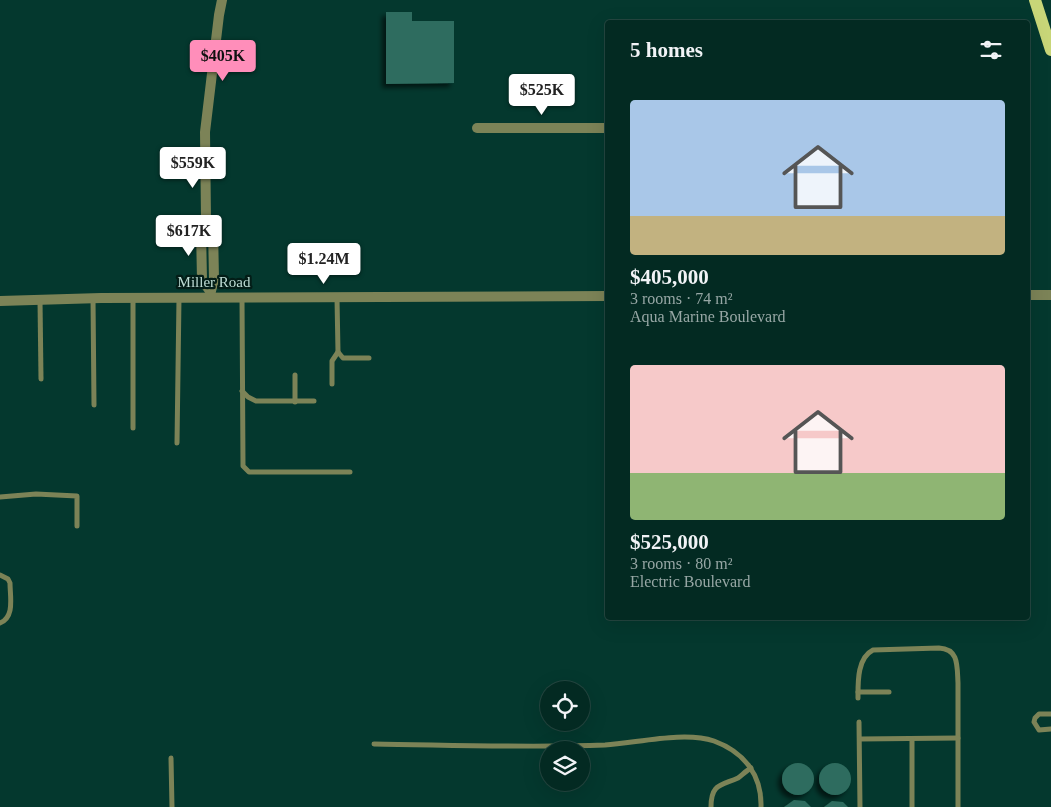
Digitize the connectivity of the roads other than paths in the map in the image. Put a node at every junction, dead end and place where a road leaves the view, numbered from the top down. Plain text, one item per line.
1 (222, 0) edge
2 (1036, 0) edge
3 (1051, 50) edge
4 (477, 128) dead end
5 (605, 128) edge
6 (210, 294) junction
7 (1051, 294) edge
8 (1030, 295) edge
9 (605, 296) edge
10 (242, 297) junction
11 (337, 297) junction
12 (93, 298) junction
13 (133, 298) junction
14 (179, 298) junction
15 (40, 300) junction
16 (0, 301) edge
17 (338, 352) junction
18 (369, 358) dead end
19 (295, 375) dead end
20 (41, 379) dead end
21 (332, 384) dead end
22 (242, 391) junction
23 (314, 401) dead end
24 (295, 402) junction
25 (94, 405) dead end
26 (132, 428) dead end
27 (177, 443) dead end
28 (350, 472) dead end
29 (0, 497) edge
30 (77, 526) dead end
31 (0, 575) edge
32 (0, 623) edge
33 (889, 692) dead end
34 (1051, 714) edge
35 (859, 722) dead end
36 (1051, 730) edge
37 (958, 738) junction
38 (860, 739) junction
39 (912, 739) junction
40 (374, 744) dead end
41 (171, 758) dead end
42 (751, 768) junction
43 (172, 807) edge
44 (711, 807) edge
45 (761, 807) edge
46 (860, 807) edge
47 (912, 807) edge
48 (958, 807) edge

1 - 6 street
2 - 3 main road
4 - 5 street
6 - 10 street, Miller Road
6 - 14 street, Miller Road
7 - 8 street
9 - 11 street, Miller Road
10 - 11 street, Miller Road
10 - 22 lane
11 - 17 lane
12 - 13 street, Miller Road
12 - 15 street, Miller Road
12 - 25 lane
13 - 14 street, Miller Road
13 - 26 lane
14 - 27 lane
15 - 16 street, Miller Road
15 - 20 lane
17 - 18 lane
17 - 21 lane
19 - 24 lane
22 - 24 lane
22 - 28 lane
23 - 24 lane
29 - 30 lane
31 - 32 lane
33 - 37 lane
34 - 36 lane
35 - 38 lane
37 - 39 lane
37 - 48 lane
38 - 39 lane
38 - 46 lane
39 - 47 lane
40 - 42 lane
41 - 43 lane
42 - 44 lane
42 - 45 lane

